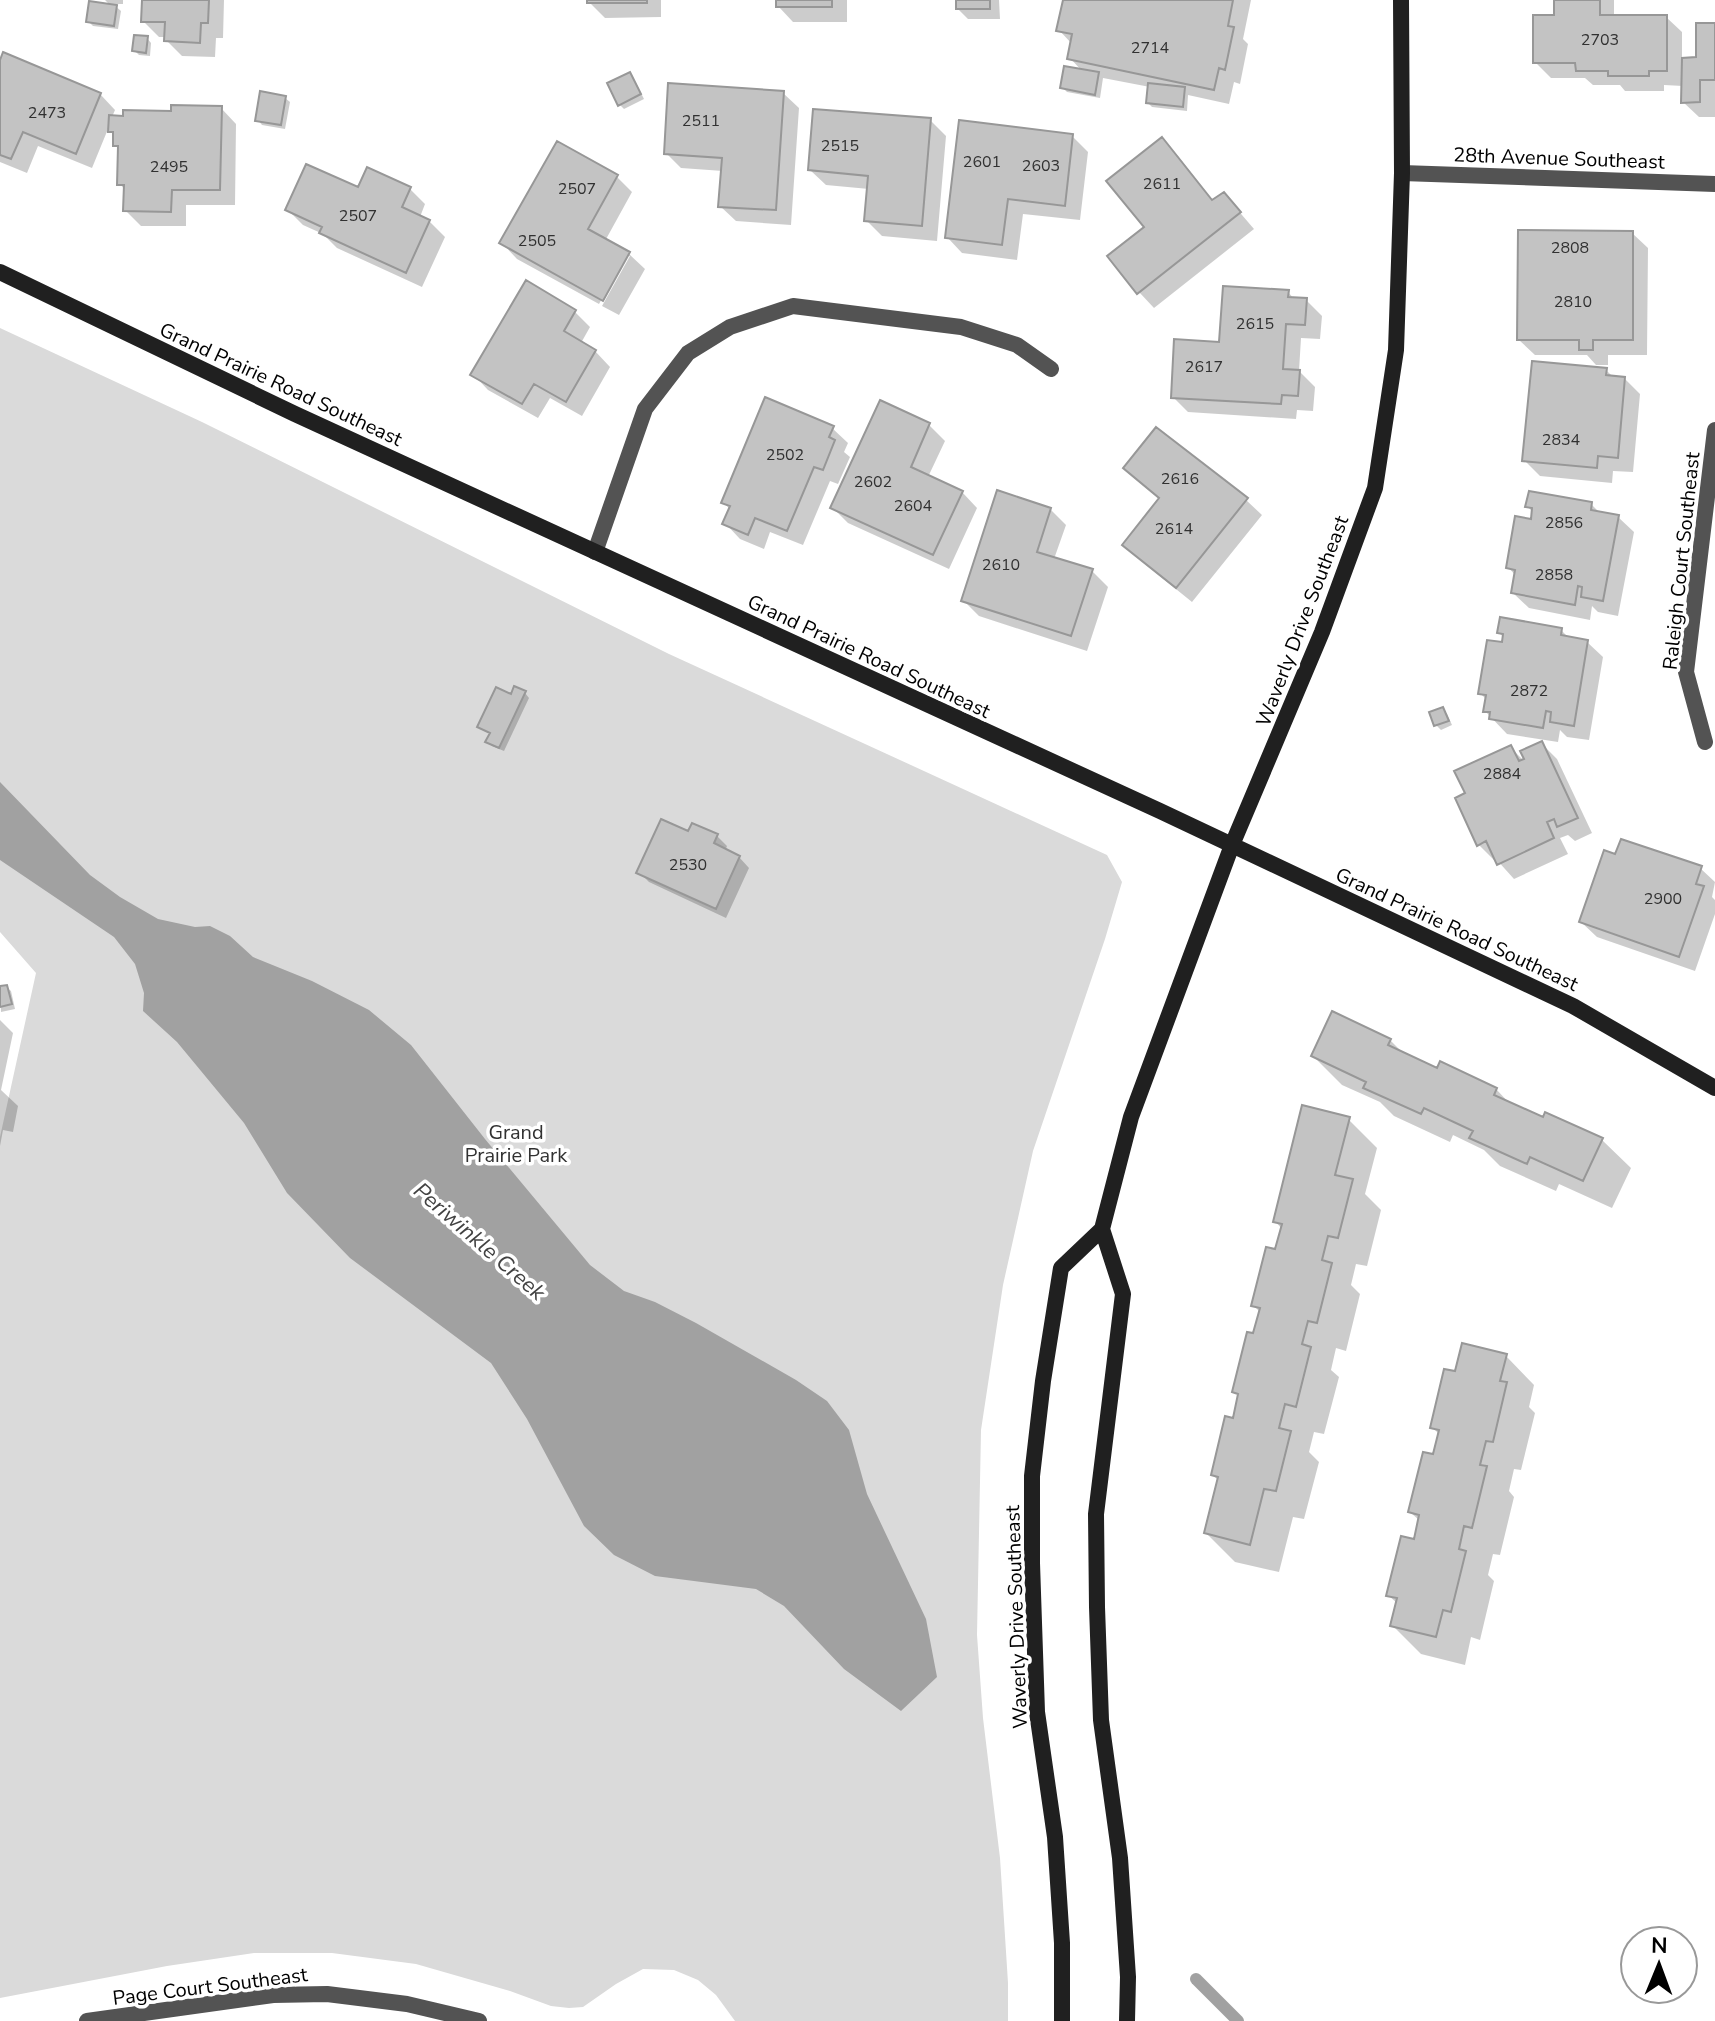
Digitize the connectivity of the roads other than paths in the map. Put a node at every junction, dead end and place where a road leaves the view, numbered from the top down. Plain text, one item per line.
1 (1401, 0) edge
2 (1402, 173) junction
3 (1715, 184) edge
4 (0, 272) edge
5 (1051, 369) dead end
6 (1715, 430) edge
7 (595, 552) junction
8 (1705, 742) dead end
9 (1232, 845) junction
10 (1715, 1088) edge
11 (1102, 1229) junction
12 (87, 2021) edge
13 (479, 2021) edge
14 (1062, 2021) edge
15 (1127, 2021) edge

1 - 2 main road, Waverly Drive Southeast
2 - 3 street, 28th Avenue Southeast
2 - 9 main road, Waverly Drive Southeast
4 - 7 main road, Grand Prairie Road Southeast
5 - 7 street
6 - 8 street, Raleigh Court Southeast
7 - 9 main road, Grand Prairie Road Southeast
9 - 10 main road, Grand Prairie Road Southeast
9 - 11 main road, Waverly Drive Southeast
11 - 14 main road, Waverly Drive Southeast
11 - 15 main road
12 - 13 street, Page Court Southeast

